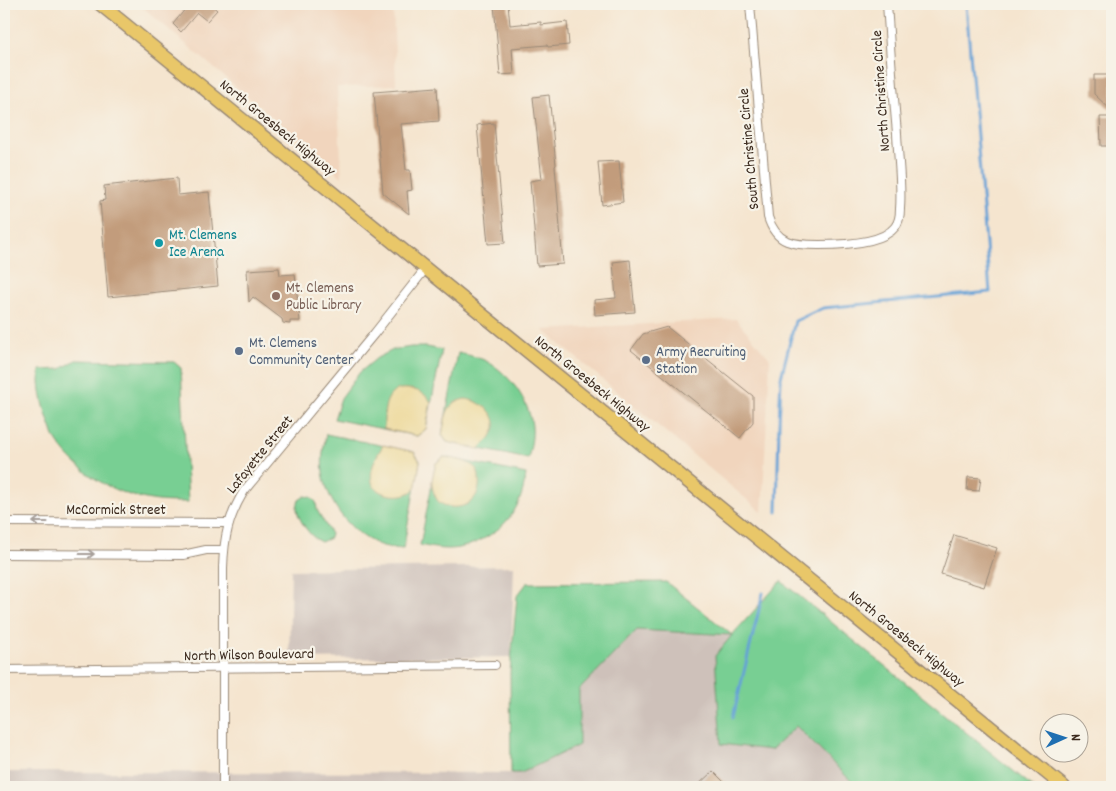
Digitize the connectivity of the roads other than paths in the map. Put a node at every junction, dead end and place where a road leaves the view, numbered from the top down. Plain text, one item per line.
1 (100, 4) edge
2 (750, 4) edge
3 (887, 4) edge
4 (900, 177) joint
5 (426, 268) junction
6 (4, 522) edge
7 (228, 524) junction
8 (224, 550) junction
9 (4, 554) edge
10 (495, 665) dead end
11 (223, 668) junction
12 (4, 670) edge
13 (223, 787) edge
14 (1064, 787) edge

1 - 5 main road, North Groesbeck Highway
2 - 4 street, South Christine Circle
3 - 4 street, North Christine Circle
5 - 7 street, Lafayette Street
5 - 14 main road, North Groesbeck Highway
7 -> 6 street, McCormick Street
7 - 8 street, Lafayette Street
9 -> 8 street
8 - 11 street, Lafayette Street
10 - 11 street, North Wilson Boulevard
11 - 12 street, North Wilson Boulevard
11 - 13 street, Lafayette Street

